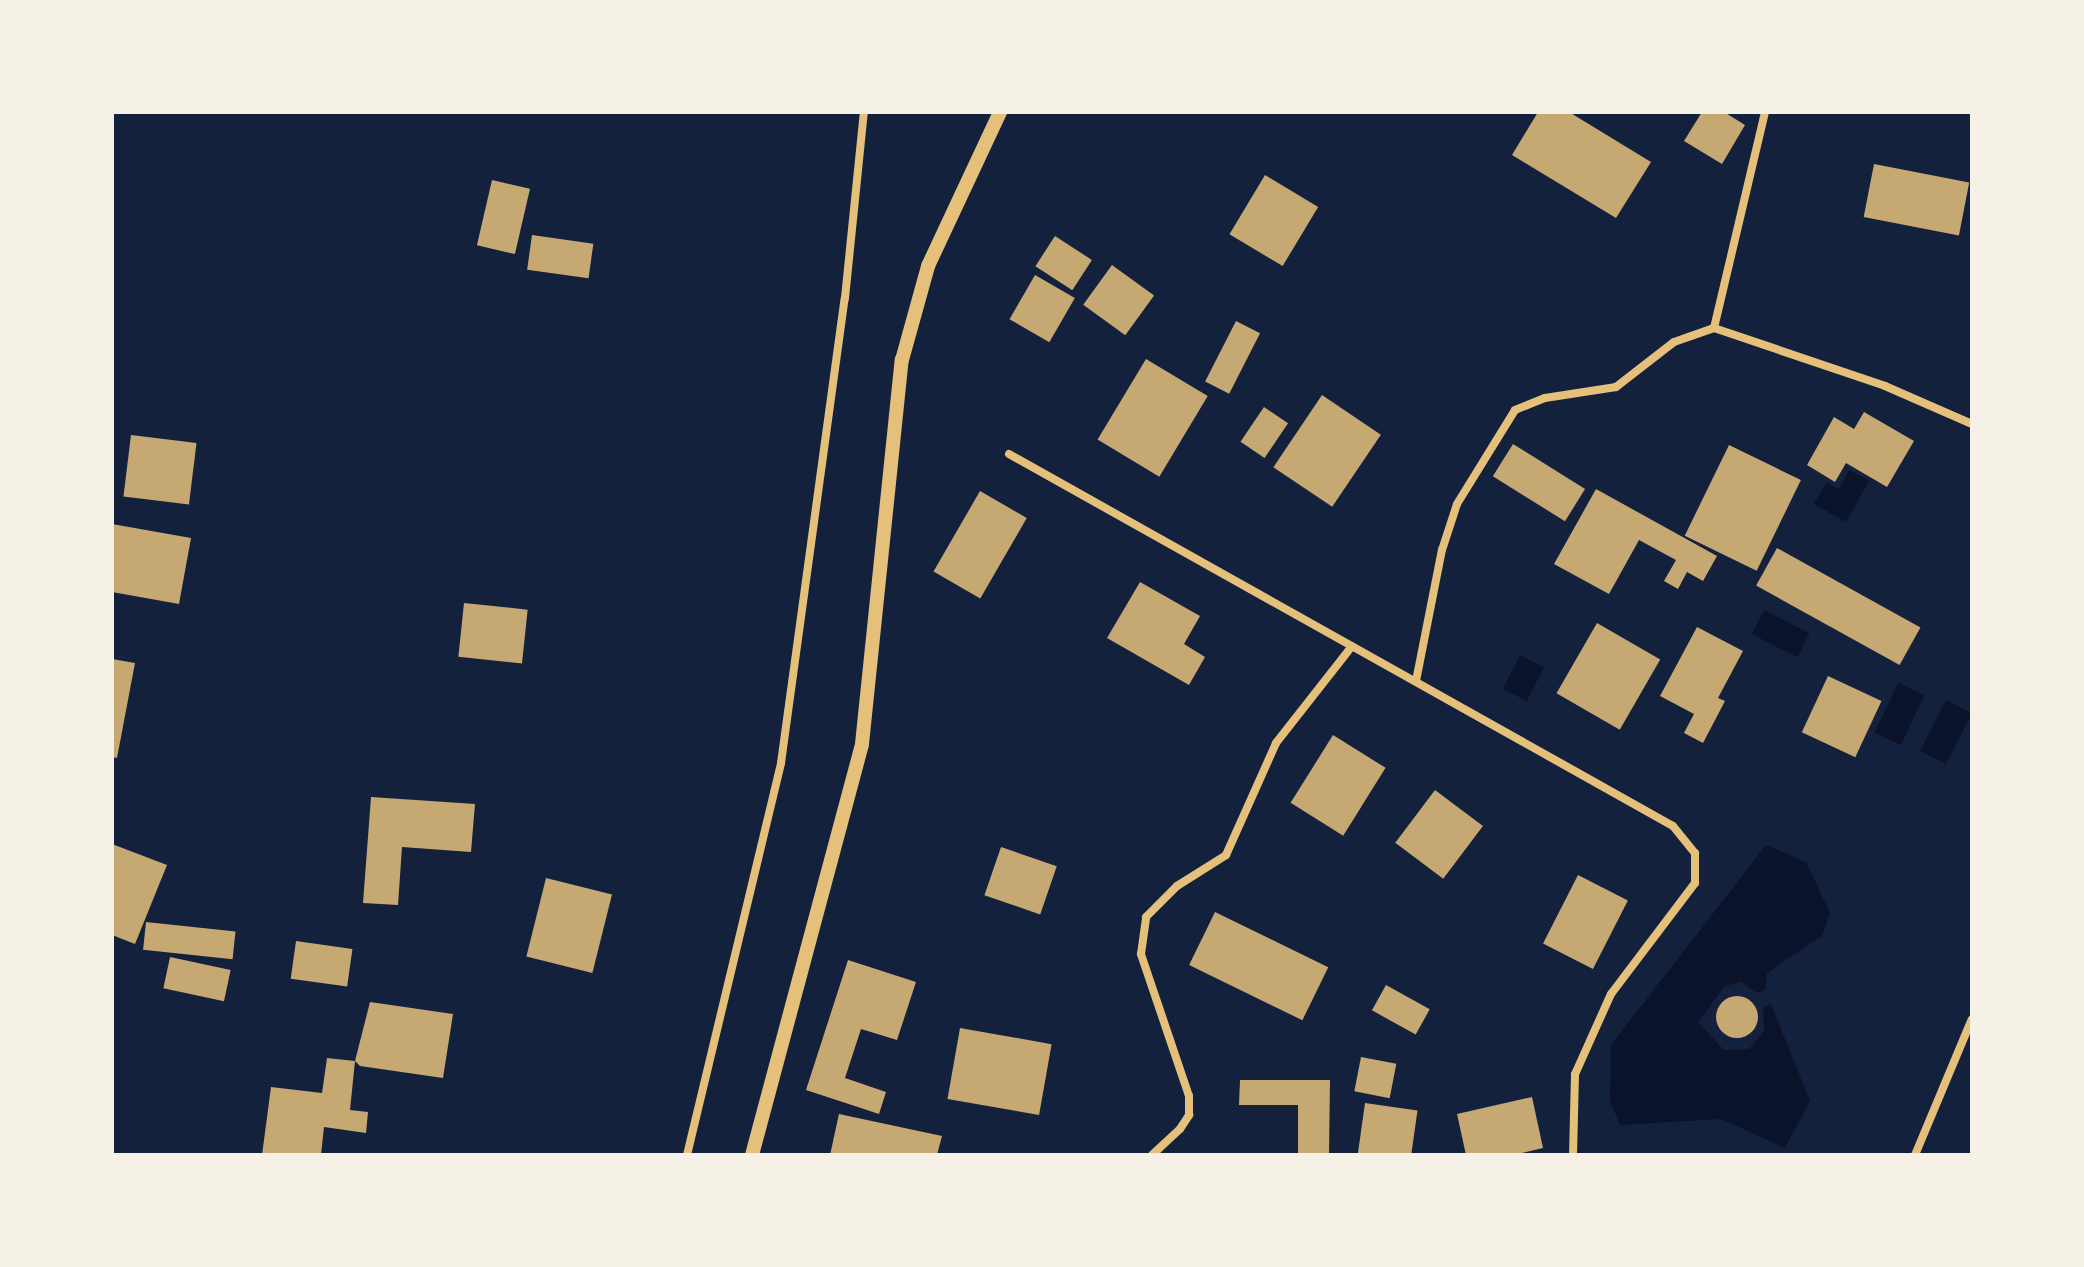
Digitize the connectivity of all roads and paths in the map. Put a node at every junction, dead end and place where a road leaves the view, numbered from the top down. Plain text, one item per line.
1 (864, 112) edge
2 (1000, 112) edge
3 (1765, 112) edge
4 (1714, 328) junction
5 (1972, 424) edge
6 (1009, 454) dead end
7 (1352, 646) junction
8 (1416, 681) junction
9 (1972, 1019) edge
10 (687, 1155) edge
11 (752, 1155) edge
12 (1152, 1155) edge
13 (1573, 1155) edge
14 (1915, 1155) edge

1 - 10 street
2 - 11 street
3 - 4 street
4 - 5 street
4 - 8 street
6 - 7 street
7 - 8 street
7 - 12 street
8 - 13 street
9 - 14 street

